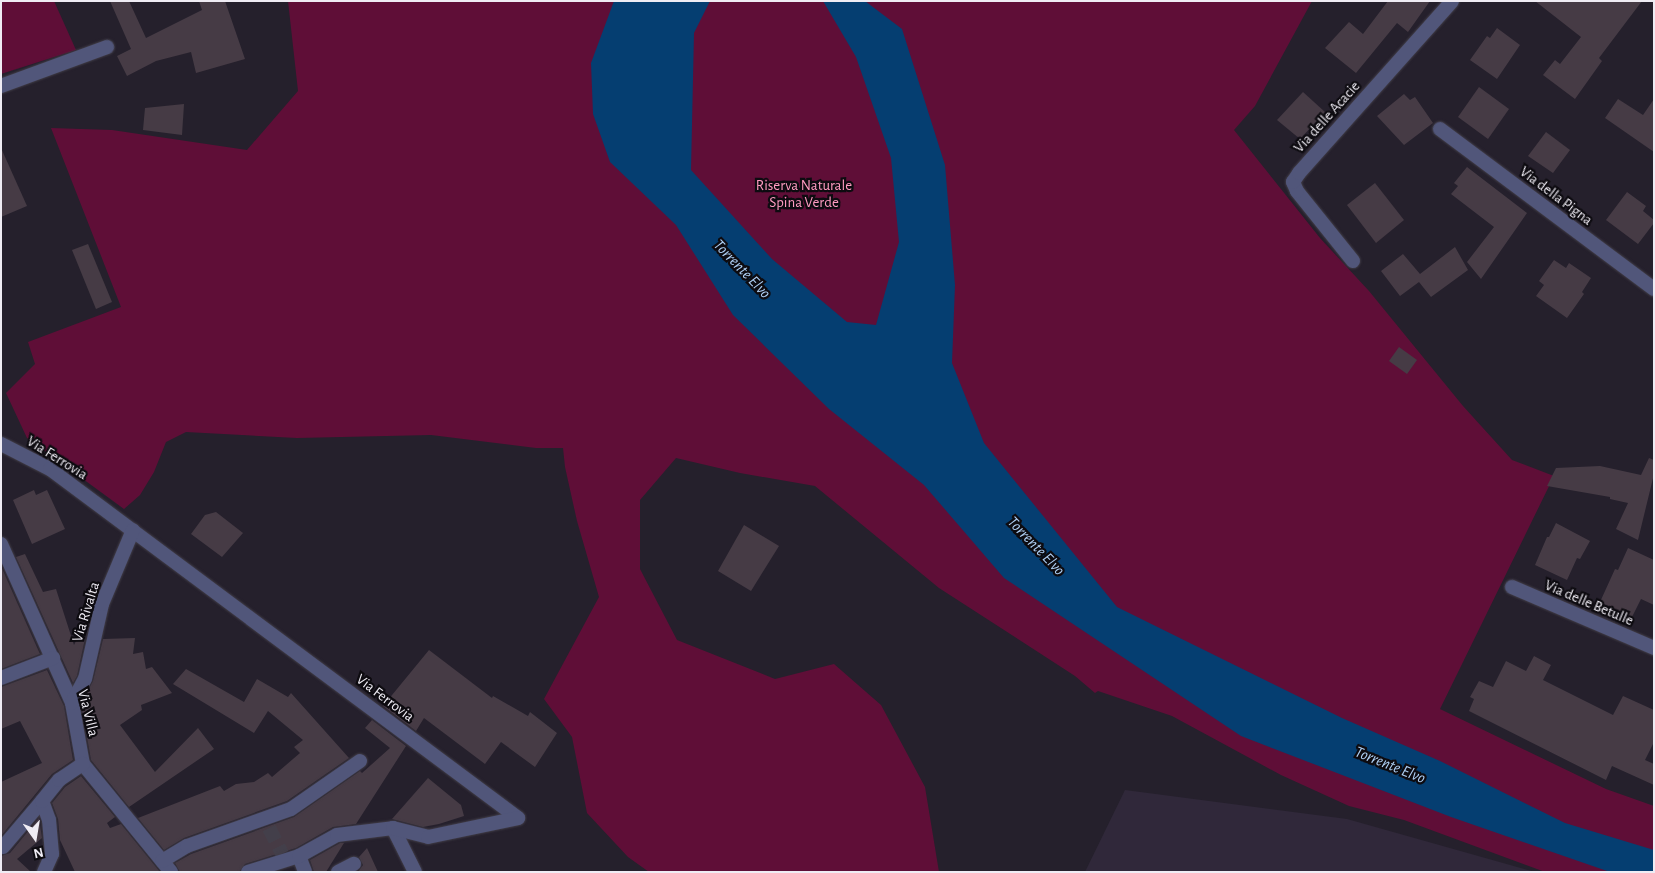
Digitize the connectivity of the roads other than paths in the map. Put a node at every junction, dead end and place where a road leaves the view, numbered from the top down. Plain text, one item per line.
1 (1452, 1) edge
2 (107, 47) dead end
3 (1, 86) edge
4 (1440, 129) dead end
5 (1353, 261) dead end
6 (1654, 289) edge
7 (1, 444) edge
8 (133, 530) junction
9 (1, 544) edge
10 (1512, 587) dead end
11 (1654, 648) edge
12 (53, 658) junction
13 (1, 678) edge
14 (72, 702) junction
15 (360, 761) dead end
16 (83, 764) junction
17 (42, 800) junction
18 (393, 828) junction
19 (3, 847) dead end
20 (299, 856) junction
21 (354, 864) dead end
22 (166, 866) edge
23 (44, 872) edge
24 (248, 872) edge
25 (305, 872) edge
26 (338, 872) edge
27 (415, 872) edge

1 - 5 street, Via delle Acacie
2 - 3 street
4 - 6 street, Via della Pigna
7 - 8 street, Via Ferrovia
8 - 14 street, Via Rivalta
8 - 18 street, Via Ferrovia
9 - 12 street, Via Villa
10 - 11 street, Via delle Betulle
12 - 13 street
12 - 14 street, Via Villa
14 - 16 street, Via Villa
15 - 22 street
16 - 17 street
16 - 22 street, Via Villa
17 - 19 street
17 - 23 street
18 - 20 street, Via Ferrovia
18 - 27 street
20 - 24 street, Via Ferrovia
20 - 25 street
21 - 26 street

